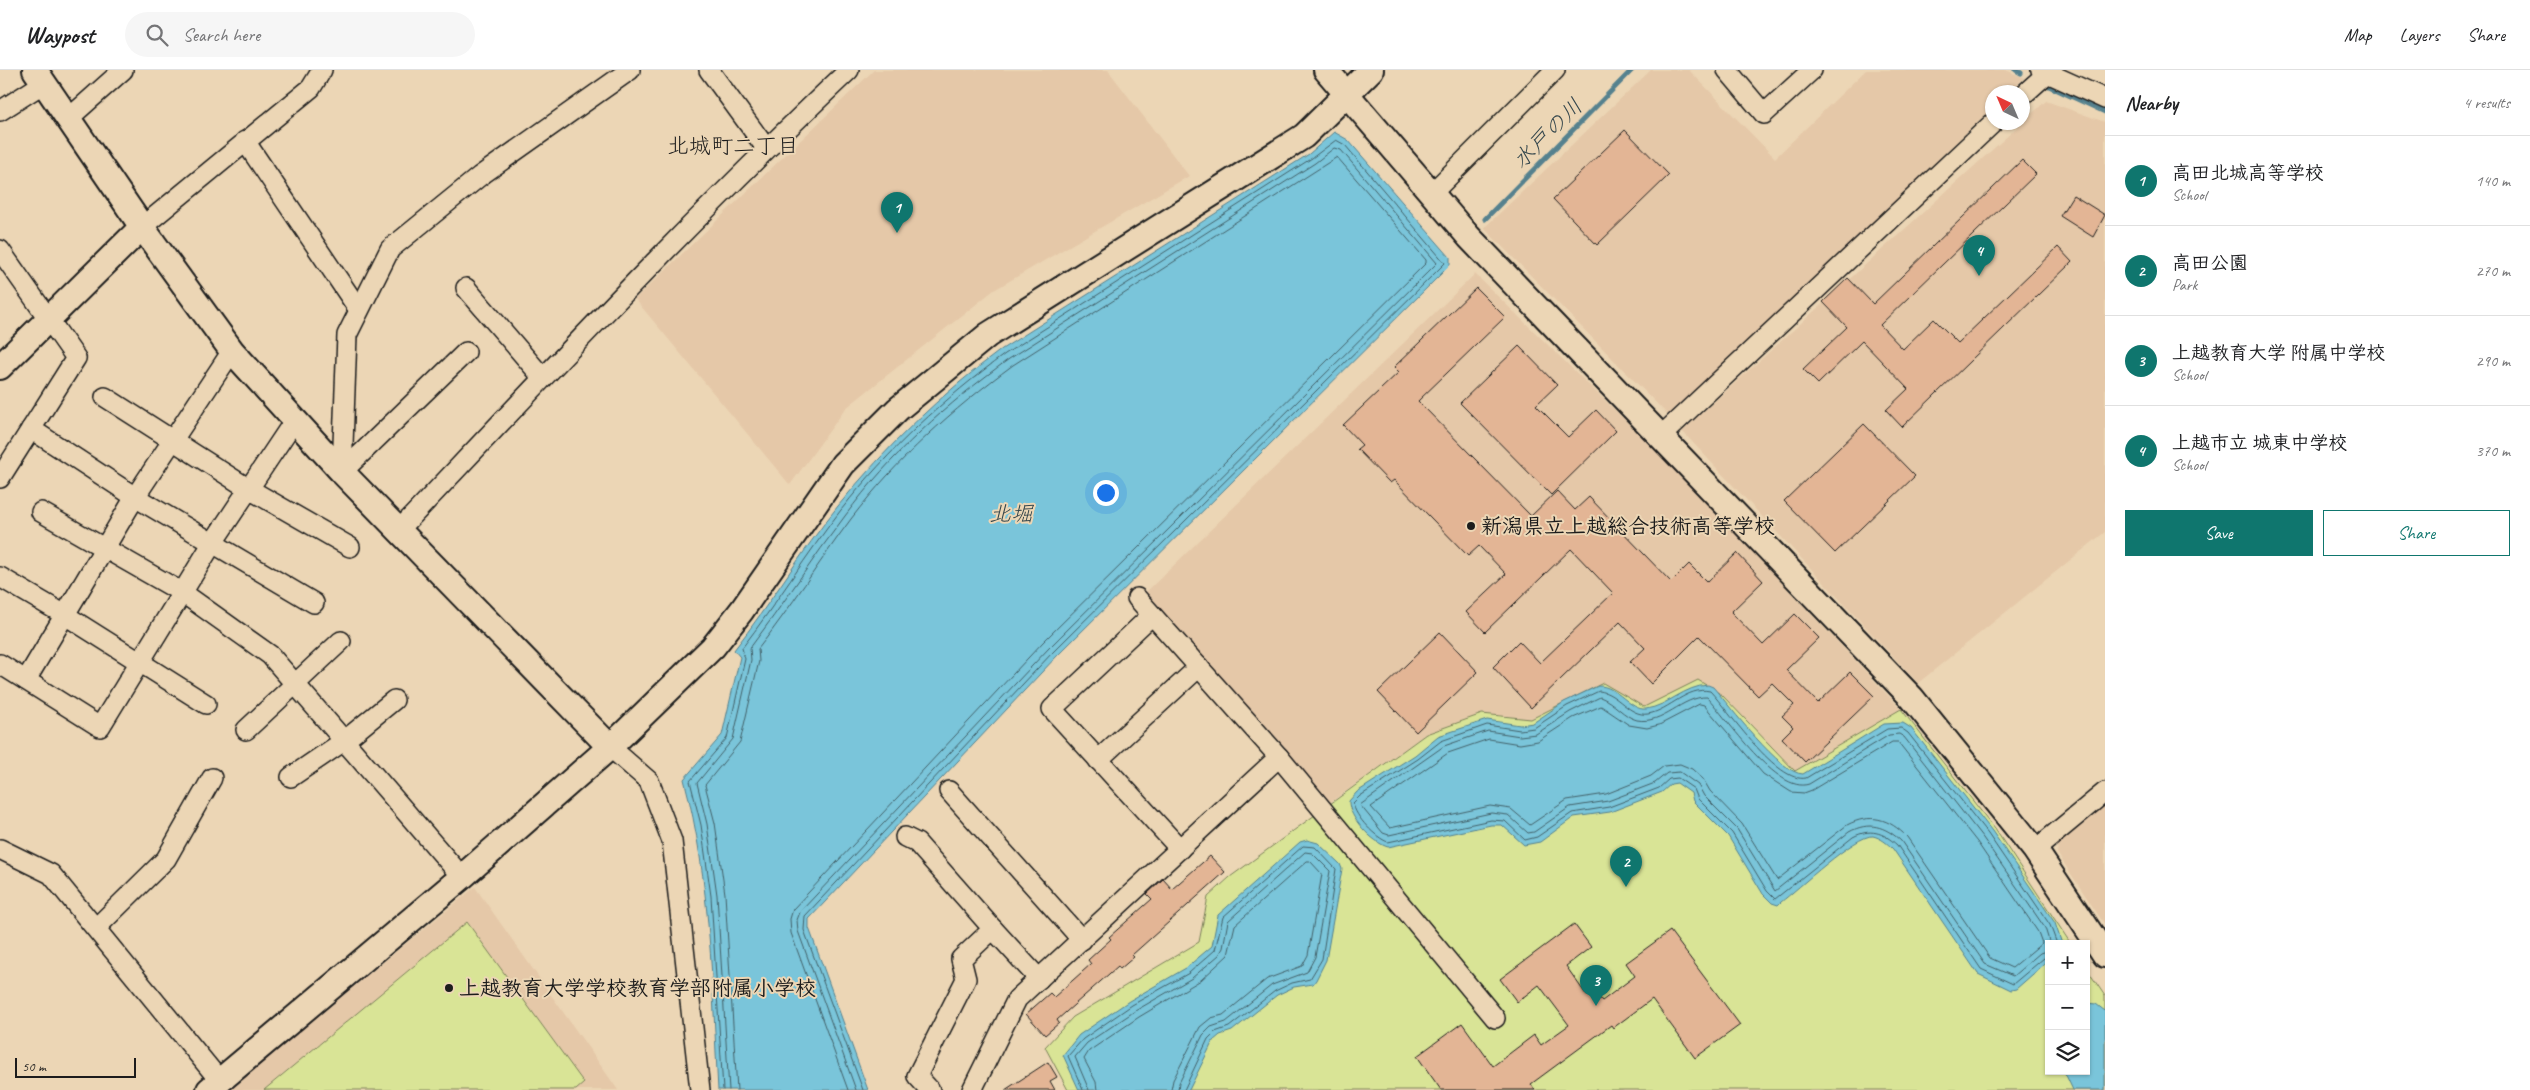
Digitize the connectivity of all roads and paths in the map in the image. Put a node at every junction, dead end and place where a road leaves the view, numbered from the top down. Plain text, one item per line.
1 (123, 70) edge
2 (322, 70) edge
3 (630, 70) edge
4 (709, 70) edge
5 (849, 70) edge
6 (1326, 70) edge
7 (1371, 70) edge
8 (1555, 70) edge
9 (1728, 70) edge
10 (1812, 70) edge
11 (2046, 71) edge
12 (40, 77) edge
13 (2030, 88) edge
14 (1346, 96) junction
15 (2105, 99) edge
16 (0, 111) edge
17 (68, 119) junction
18 (1986, 130) edge
19 (245, 141) junction
20 (766, 148) junction
21 (1432, 194) junction
22 (142, 226) junction
23 (0, 250) edge
24 (466, 288) dead end
25 (359, 310) junction
26 (50, 320) junction
27 (232, 351) junction
28 (466, 352) dead end
29 (0, 367) edge
30 (543, 378) junction
31 (106, 397) dead end
32 (294, 421) junction
33 (31, 429) junction
34 (1660, 437) junction
35 (172, 441) junction
36 (342, 472) junction
37 (0, 478) edge
38 (249, 488) junction
39 (134, 497) junction
40 (41, 512) dead end
41 (400, 530) junction
42 (212, 544) junction
43 (350, 547) dead end
44 (104, 549) junction
45 (0, 577) edge
46 (183, 593) junction
47 (1137, 598) dead end
48 (314, 603) dead end
49 (65, 615) junction
50 (1152, 615) junction
51 (341, 641) dead end
52 (0, 664) edge
53 (139, 664) junction
54 (1199, 667) junction
55 (26, 680) junction
56 (295, 684) junction
57 (394, 700) dead end
58 (206, 704) dead end
59 (246, 730) dead end
60 (344, 741) junction
61 (610, 748) junction
62 (1279, 757) junction
63 (1098, 760) junction
64 (291, 777) dead end
65 (212, 778) dead end
66 (949, 791) dead end
67 (2105, 792) edge
68 (905, 837) dead end
69 (0, 849) edge
70 (1180, 849) junction
71 (2035, 850) junction
72 (462, 877) junction
73 (96, 928) junction
74 (993, 928) junction
75 (1082, 940) junction
76 (2105, 955) edge
77 (1039, 979) junction
78 (1495, 1018) dead end
79 (214, 1085) edge
80 (700, 1090) edge
81 (930, 1090) edge
82 (972, 1090) edge

1 - 17 street
2 - 19 street
3 - 25 street
4 - 20 street
5 - 20 street
6 - 14 street
7 - 14 street
8 - 21 street
9 - 10 street
11 - 13 street
11 - 15 street
12 - 16 street
12 - 17 street
14 - 21 street
14 - 61 street
17 - 22 street
18 - 34 street
19 - 22 street
19 - 25 street
20 - 30 street
21 - 34 street
22 - 26 street
22 - 27 street
23 - 26 street
24 - 30 street
25 - 36 street
26 - 29 street
26 - 33 street
27 - 32 street
27 - 35 street
28 - 36 street
30 - 41 street
31 - 35 street
32 - 36 street
32 - 38 street
33 - 37 street
33 - 39 street
34 - 71 street
35 - 38 street
35 - 39 street
36 - 41 street
38 - 42 street
38 - 43 street
39 - 42 street
39 - 44 street
40 - 44 street
41 - 61 street
42 - 46 street
42 - 48 street
44 - 46 street
44 - 49 street
45 - 49 street
46 - 53 street
46 - 56 street
47 - 50 street
49 - 53 street
49 - 55 street
50 - 54 street
50 - 63 street
51 - 56 street
52 - 55 street
53 - 55 street
53 - 58 street
54 - 62 street
54 - 63 street
56 - 59 street
56 - 60 street
57 - 60 street
60 - 64 street
60 - 72 street
61 - 72 street
61 - 80 street
62 - 70 street
62 - 78 street
63 - 70 street
65 - 73 street
66 - 75 street
67 - 71 street
68 - 74 street
69 - 73 street
70 - 75 street
71 - 76 street
72 - 79 street
73 - 79 street
74 - 77 street
74 - 81 street
75 - 77 street
77 - 82 street

